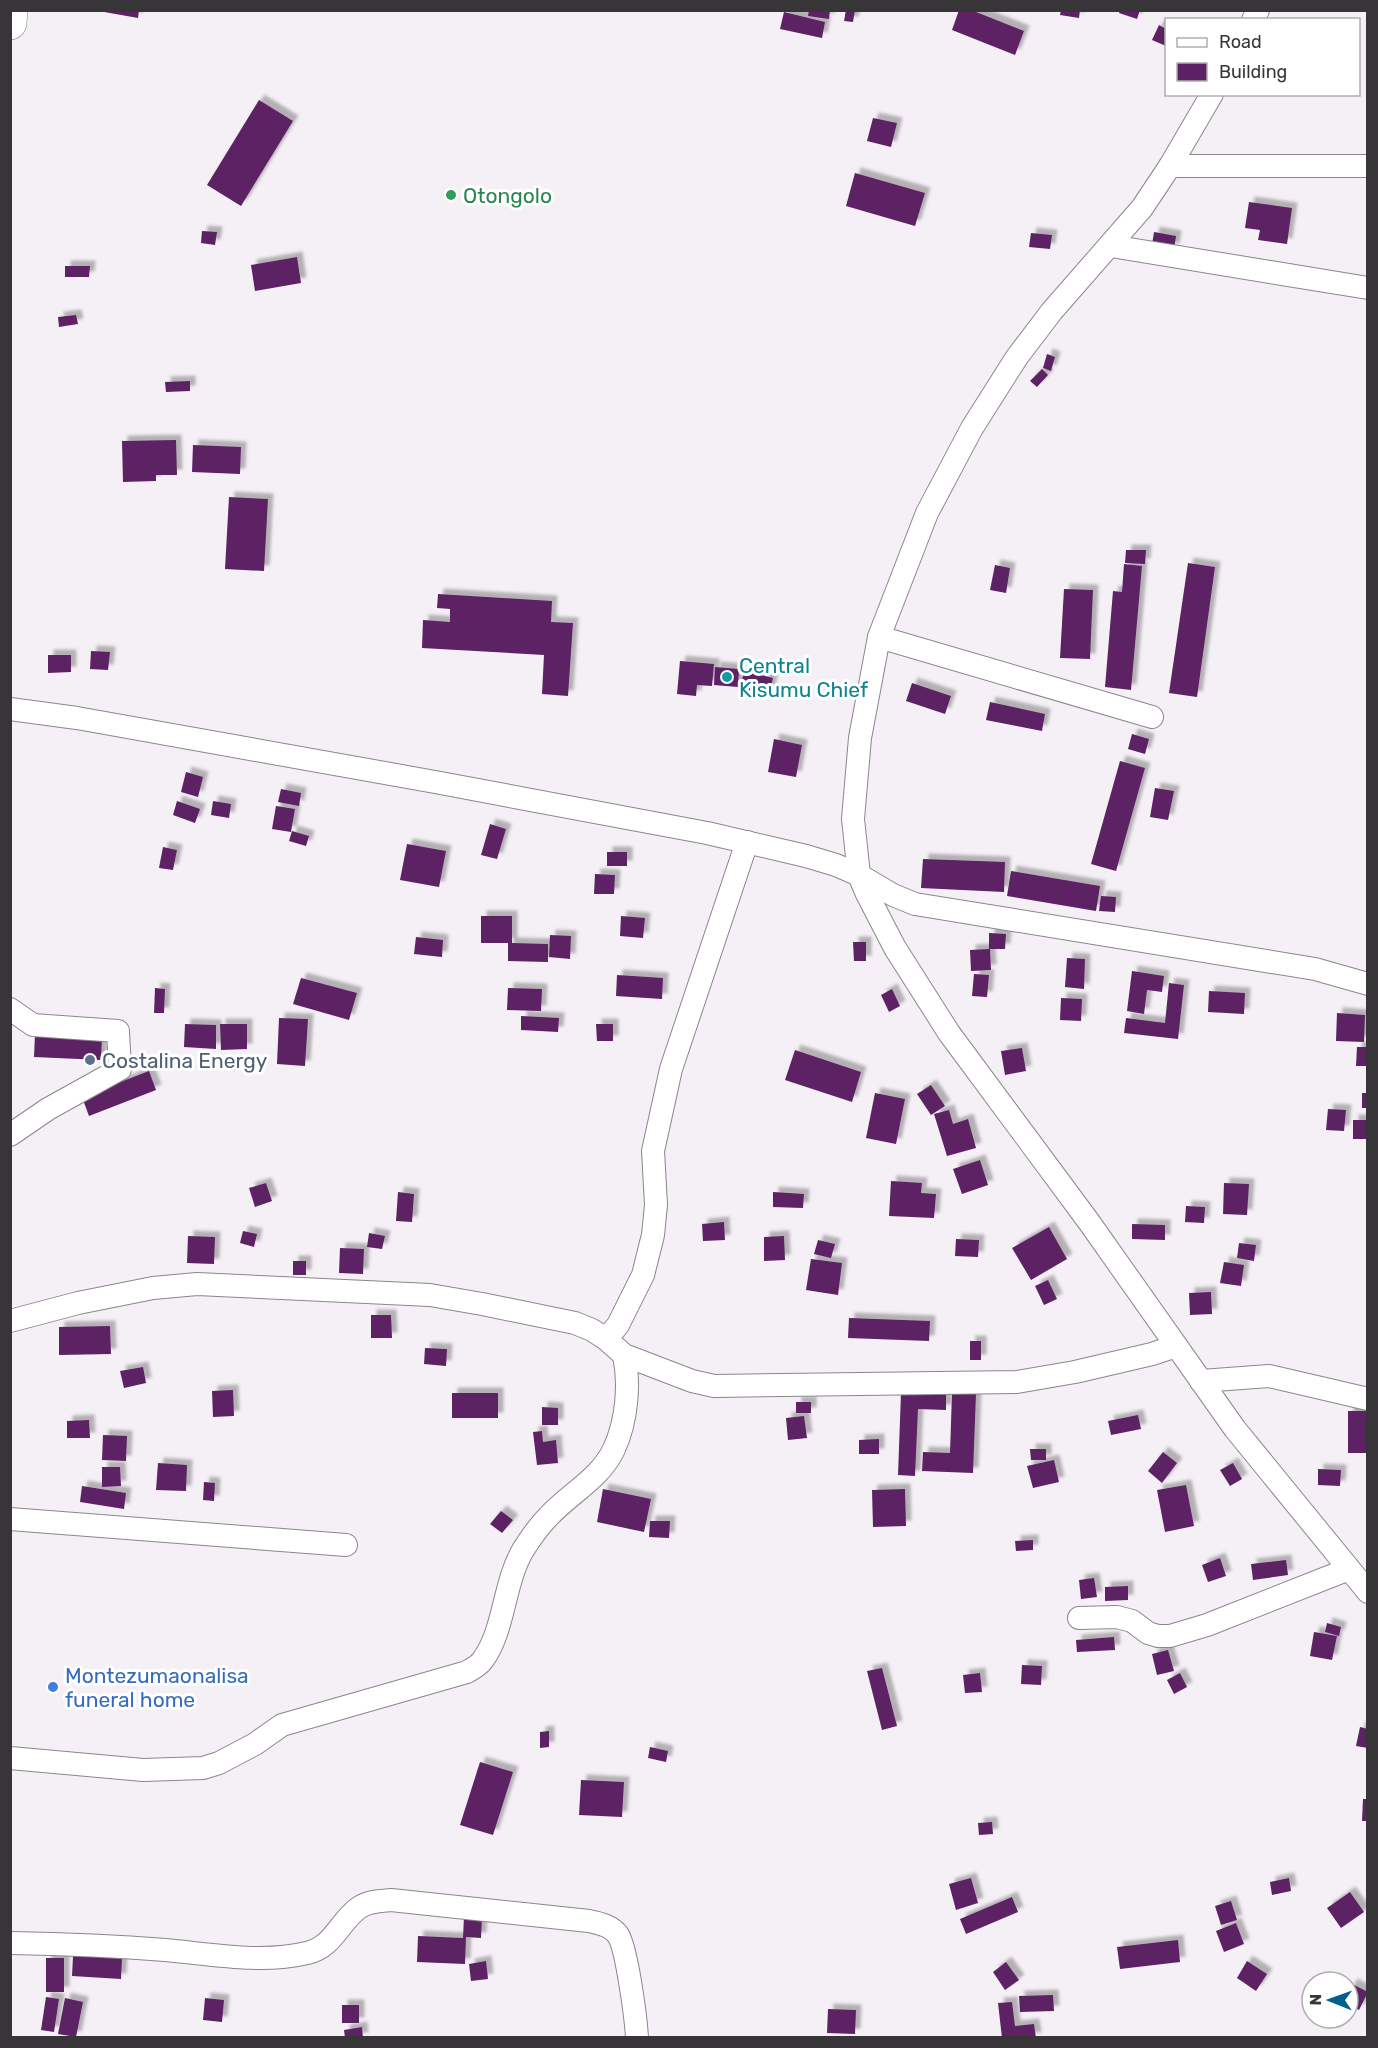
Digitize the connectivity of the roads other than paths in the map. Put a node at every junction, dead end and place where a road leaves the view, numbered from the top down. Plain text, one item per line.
1 (11, 10) edge
2 (10, 23) edge
3 (1211, 96) edge
4 (1170, 165) junction
5 (1368, 166) edge
6 (1111, 246) junction
7 (1368, 288) edge
8 (879, 637) junction
9 (10, 709) edge
10 (1152, 717) dead end
11 (747, 842) junction
12 (859, 875) junction
13 (1368, 984) edge
14 (10, 1009) edge
15 (10, 1135) edge
16 (10, 1321) edge
17 (606, 1339) junction
18 (1176, 1346) junction
19 (624, 1355) junction
20 (1201, 1381) junction
21 (1368, 1399) edge
22 (10, 1519) edge
23 (346, 1545) dead end
24 (1350, 1569) junction
25 (1368, 1592) edge
26 (1079, 1618) dead end
27 (10, 1758) edge
28 (10, 1943) edge
29 (637, 2037) edge

1 - 2 highway
3 - 4 street
4 - 5 street
4 - 6 street
6 - 7 street
6 - 8 street
8 - 10 street
8 - 12 street
9 - 11 street
11 - 12 street
11 - 17 street
12 - 13 street
12 - 18 street
14 - 15 street
16 - 17 street
17 - 19 street
18 - 19 street
18 - 20 street
19 - 27 street
20 - 21 street
20 - 24 street
22 - 23 street
24 - 25 street
24 - 26 street
28 - 29 street

